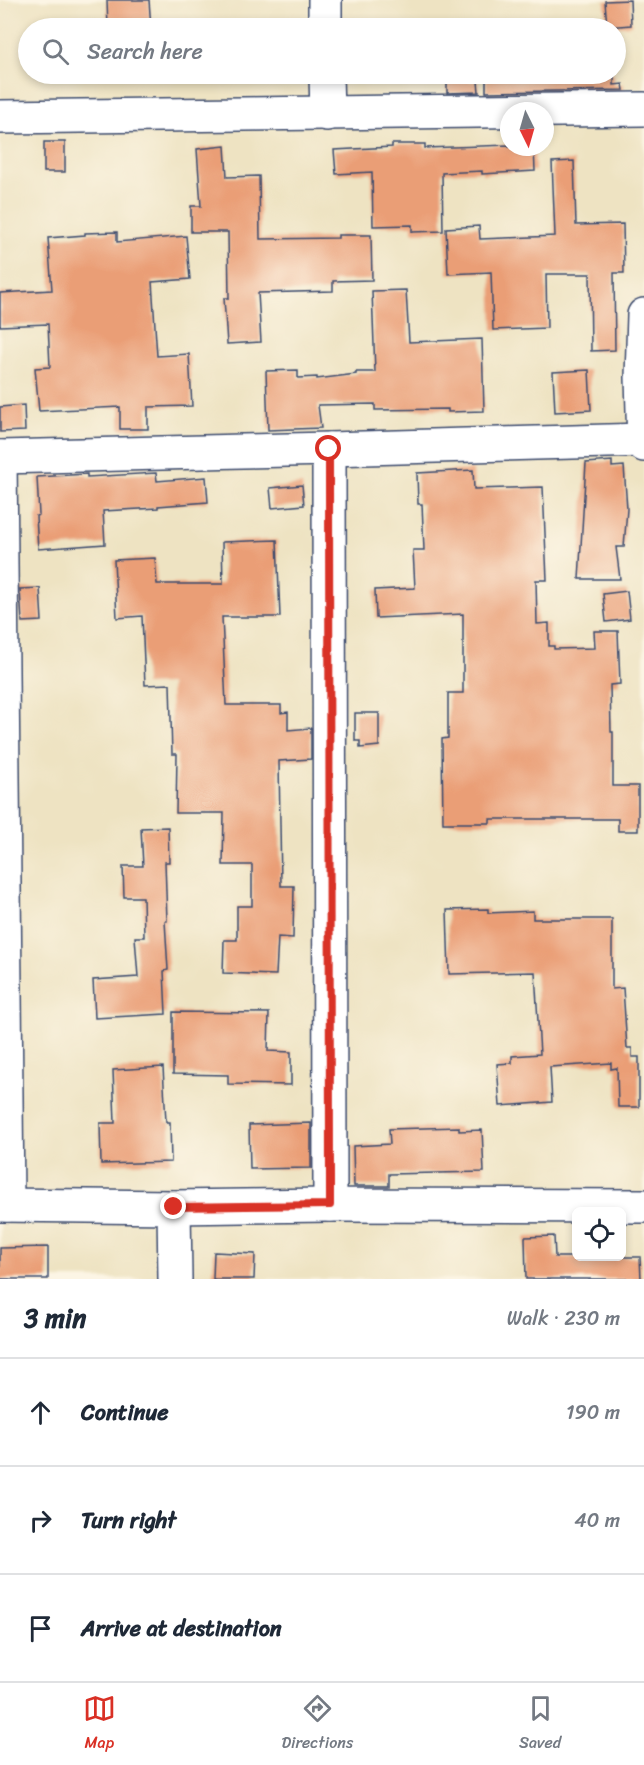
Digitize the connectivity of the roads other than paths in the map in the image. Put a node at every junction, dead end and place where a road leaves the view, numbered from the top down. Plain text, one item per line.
1 (325, 0) edge
2 (326, 18) edge
3 (327, 84) edge
4 (644, 108) edge
5 (327, 114) junction
6 (0, 117) edge
7 (644, 315) edge
8 (644, 440) edge
9 (644, 445) edge
10 (329, 449) junction
11 (1, 457) edge
12 (4, 1205) edge
13 (330, 1205) junction
14 (644, 1206) edge
15 (174, 1207) junction
16 (175, 1279) edge

1 - 2 street
3 - 5 street
4 - 5 street
5 - 6 street
7 - 8 street
8 - 9 street
8 - 10 street
10 - 11 street
10 - 13 street
11 - 12 street
12 - 15 street
13 - 14 street
13 - 15 street
15 - 16 street

